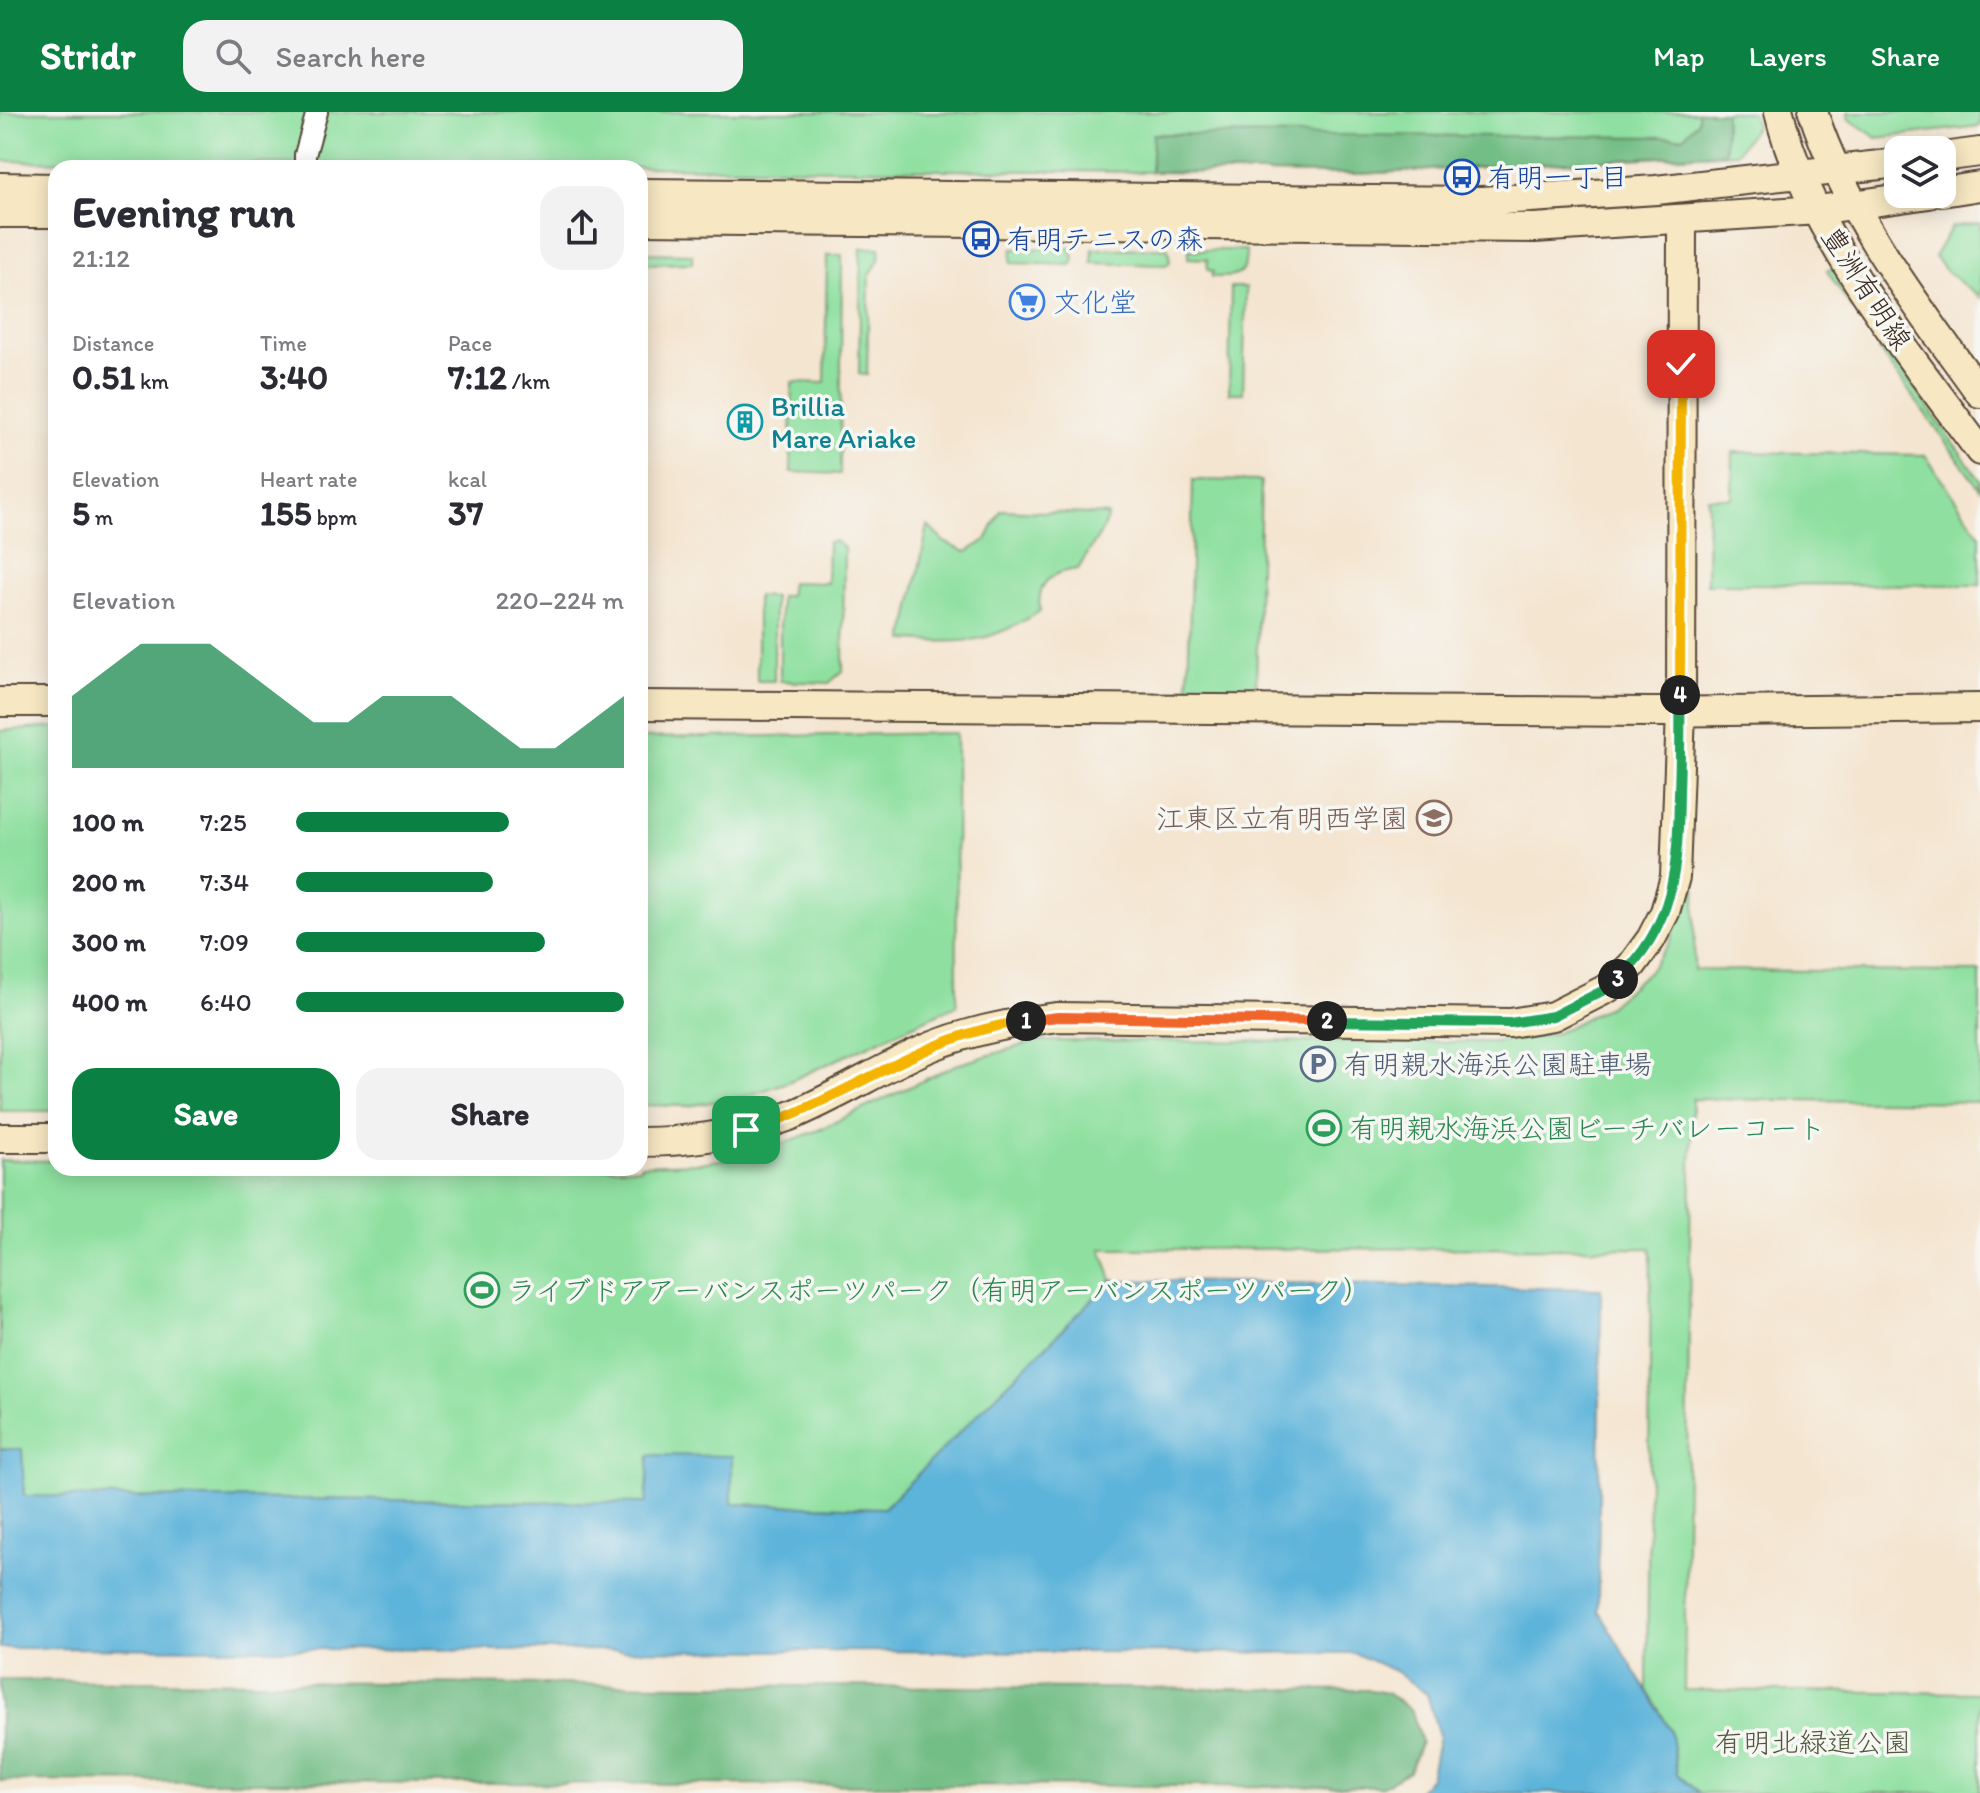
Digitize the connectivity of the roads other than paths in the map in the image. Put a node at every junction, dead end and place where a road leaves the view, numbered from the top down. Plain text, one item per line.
1 (317, 112) edge
2 (1779, 112) edge
3 (1813, 112) edge
4 (1980, 152) edge
5 (1956, 155) edge
6 (305, 160) edge
7 (1884, 165) edge
8 (1835, 170) junction
9 (1800, 174) junction
10 (1980, 186) edge
11 (0, 187) edge
12 (48, 188) edge
13 (1956, 190) edge
14 (648, 193) edge
15 (1884, 201) edge
16 (1855, 206) junction
17 (1818, 210) junction
18 (0, 213) edge
19 (48, 213) edge
20 (648, 220) edge
21 (1682, 220) junction
22 (1980, 393) edge
23 (1980, 451) edge
24 (0, 702) edge
25 (48, 702) edge
26 (648, 705) edge
27 (1980, 708) edge
28 (1681, 711) junction
29 (0, 1138) edge
30 (48, 1138) edge
31 (648, 1142) edge

1 - 6 street
2 - 9 street, 豊洲有明線
3 - 8 street, 豊洲有明線
4 - 5 street
7 - 8 street
8 - 9 street
8 - 16 street, 豊洲有明線
9 - 14 street
9 - 17 street, 豊洲有明線
10 - 13 street
11 - 12 street
15 - 16 street
16 - 17 street
16 - 22 street, 豊洲有明線
17 - 21 street
17 - 23 street, 豊洲有明線
18 - 19 street
20 - 21 street
21 - 28 street
24 - 25 street
26 - 28 street
27 - 28 street
28 - 31 street
29 - 30 street

